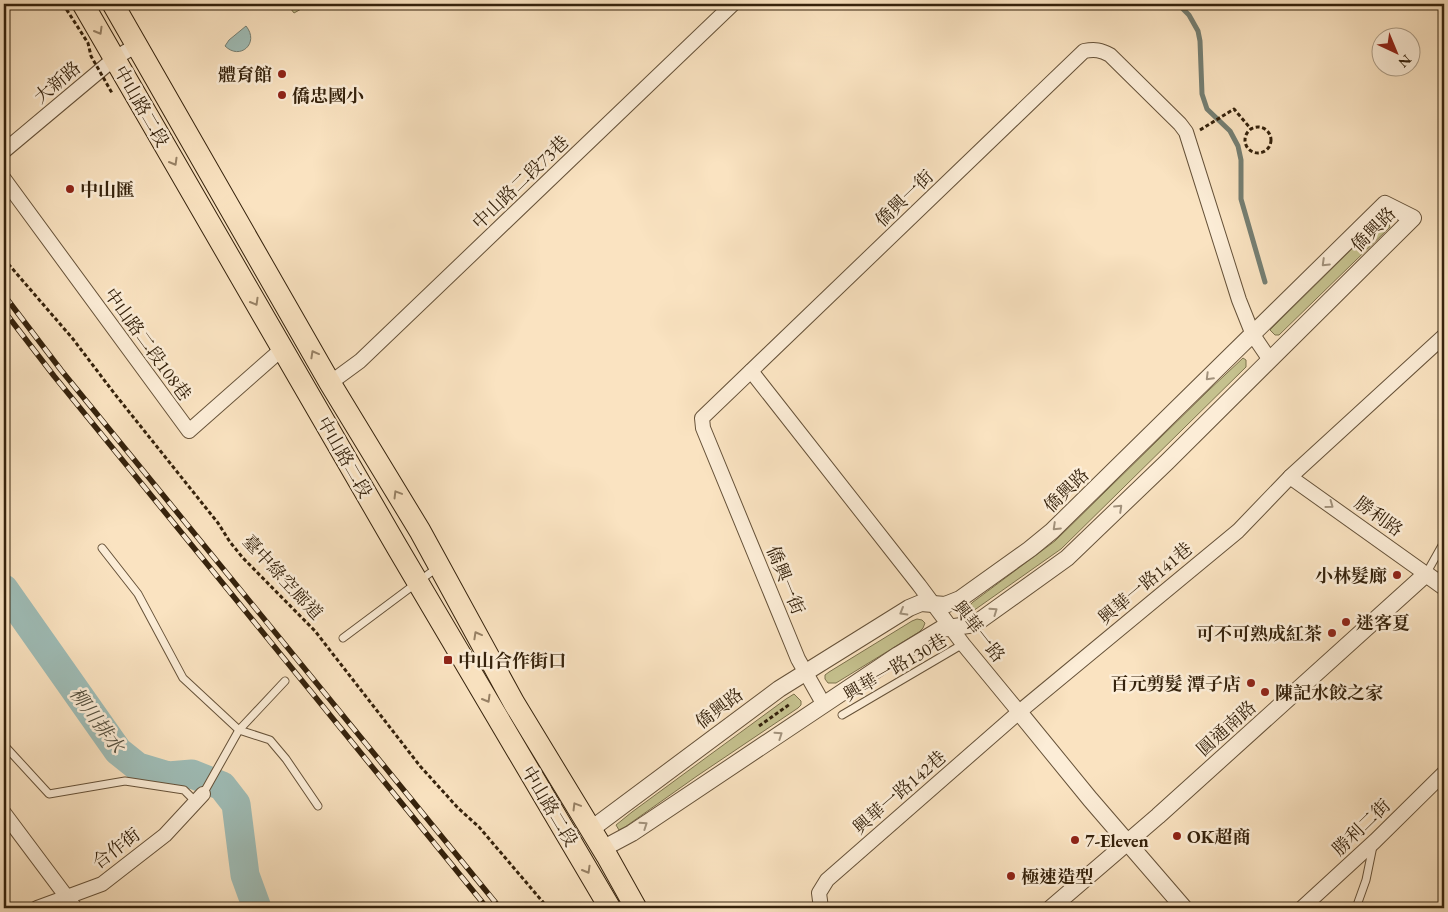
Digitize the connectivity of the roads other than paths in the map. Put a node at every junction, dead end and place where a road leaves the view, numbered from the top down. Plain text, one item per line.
1 (83, 4) edge
2 (114, 4) edge
3 (733, 4) edge
4 (137, 45) junction
5 (115, 58) junction
6 (4, 151) edge
7 (4, 179) edge
8 (1252, 334) junction
9 (1444, 336) edge
10 (282, 349) junction
11 (1270, 360) junction
12 (751, 371) junction
13 (330, 383) junction
14 (1290, 476) junction
15 (1444, 542) edge
16 (102, 548) dead end
17 (438, 566) junction
18 (1426, 574) junction
19 (418, 582) junction
20 (1444, 588) edge
21 (933, 604) junction
22 (951, 628) junction
23 (343, 638) dead end
24 (963, 644) junction
25 (805, 672) junction
26 (285, 681) dead end
27 (824, 705) junction
28 (1019, 712) junction
29 (842, 715) dead end
30 (238, 730) junction
31 (4, 745) edge
32 (1444, 773) edge
33 (199, 797) junction
34 (318, 806) dead end
35 (4, 813) edge
36 (590, 830) junction
37 (1375, 841) junction
38 (1128, 843) junction
39 (602, 849) junction
40 (71, 903) edge
41 (37, 908) edge
42 (610, 908) edge
43 (636, 908) edge
44 (821, 908) edge
45 (1051, 908) edge
46 (1184, 908) edge
47 (1302, 908) edge
48 (1356, 908) edge

1 -> 5 main road, 中山路二段
2 - 4 main road, 中山路二段
3 - 13 street, 中山路二段73巷
4 - 5 street, 大新路
13 -> 4 main road, 中山路二段
5 - 6 street, 大新路
5 -> 10 main road, 中山路二段
7 - 10 street, 中山路二段108巷
8 - 11 street, 僑興一街
11 -> 8 street, 僑興路
8 - 12 street, 僑興一街
8 -> 21 street, 僑興路
9 - 14 street, 興華一路141巷
10 - 19 main road, 中山路二段
22 -> 11 street, 僑興路
12 - 21 street, 興華一路
12 - 25 street, 僑興一街
17 -> 13 main road, 中山路二段
14 -> 18 street, 勝利路
14 - 28 street, 興華一路141巷
15 - 18 lane
16 - 30 lane
17 - 19 lane
36 -> 17 main road, 中山路二段
18 - 20 street, 勝利路
18 - 38 street, 圓通南路
19 - 23 lane
19 -> 42 main road, 中山路二段
21 - 22 street, 興華一路
21 -> 25 street, 僑興路
22 - 24 street, 興華一路
22 - 27 street, 僑興路
24 - 28 street, 興華一路
24 - 29 lane, 興華一路130巷
25 - 27 street, 僑興一街
25 - 36 street, 僑興路
26 - 30 lane
39 -> 27 street, 僑興路
28 - 38 street, 興華一路
28 - 44 street, 興華一路142巷
30 - 33 lane
30 - 34 lane
31 - 33 lane
32 - 37 street, 勝利二街
33 - 40 street, 合作街
35 - 40 street
36 - 39 main road, 中山路二段
37 - 47 street, 勝利二街
37 - 48 lane
38 - 45 street, 圓通南路
38 - 46 street, 興華一路
39 - 43 main road, 中山路二段
40 - 41 street, 合作街

